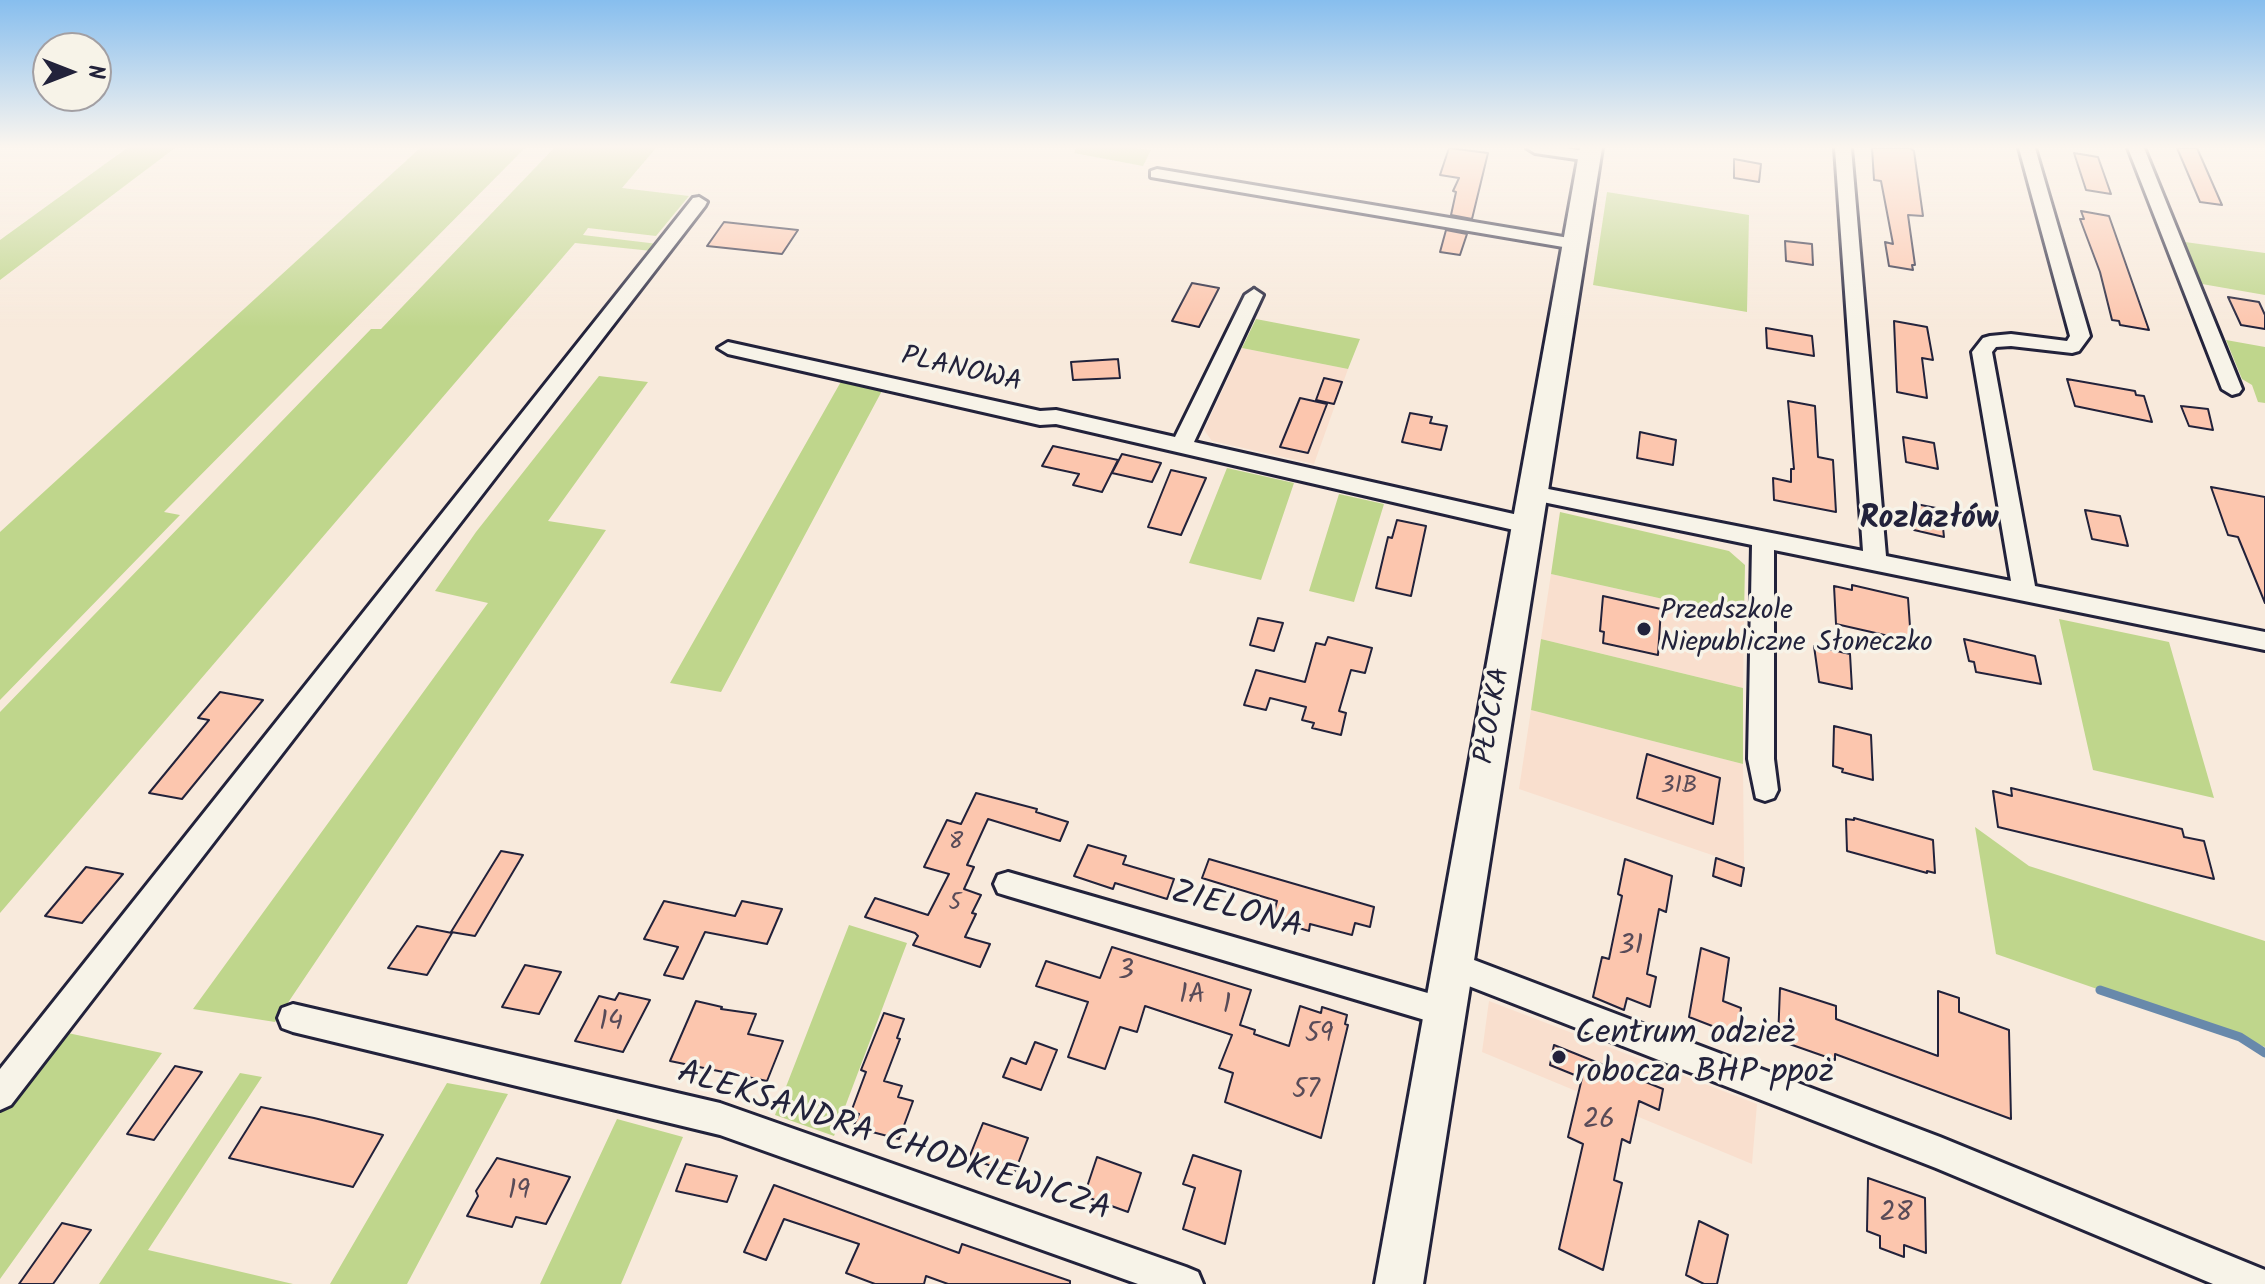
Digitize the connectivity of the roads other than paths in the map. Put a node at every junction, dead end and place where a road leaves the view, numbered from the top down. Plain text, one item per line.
1 (694, 208) edge
2 (1360, 208) edge
3 (1581, 208) edge
4 (1848, 208) edge
5 (2044, 208) edge
6 (2160, 208) edge
7 (1575, 244) junction
8 (1254, 295) dead end
9 (728, 348) dead end
10 (2232, 389) dead end
11 (1181, 447) junction
12 (1530, 509) junction
13 (1763, 541) junction
14 (1875, 564) junction
15 (2025, 593) junction
16 (2265, 641) edge
17 (1765, 790) dead end
18 (1008, 884) dead end
19 (1453, 966) junction
20 (1445, 1012) junction
21 (293, 1018) dead end
22 (0, 1094) edge
23 (1186, 1284) edge
24 (1399, 1284) edge
25 (2257, 1284) edge

1 - 22 street
2 - 7 street
3 - 7 street, PŁOCKA
4 - 14 street
5 - 15 street
6 - 10 street
7 - 12 street, PŁOCKA
8 - 11 street
9 - 11 street, PLANOWA
11 - 12 street, PLANOWA
12 - 13 street, PLANOWA
12 - 19 street, PŁOCKA
13 - 14 street, PLANOWA
13 - 17 street
14 - 15 street, PLANOWA
15 - 16 street, PLANOWA
18 - 20 street, ZIELONA
19 - 20 street, PŁOCKA
19 - 25 street
20 - 24 street, PŁOCKA
21 - 23 street, ALEKSANDRA CHODKIEWICZA

